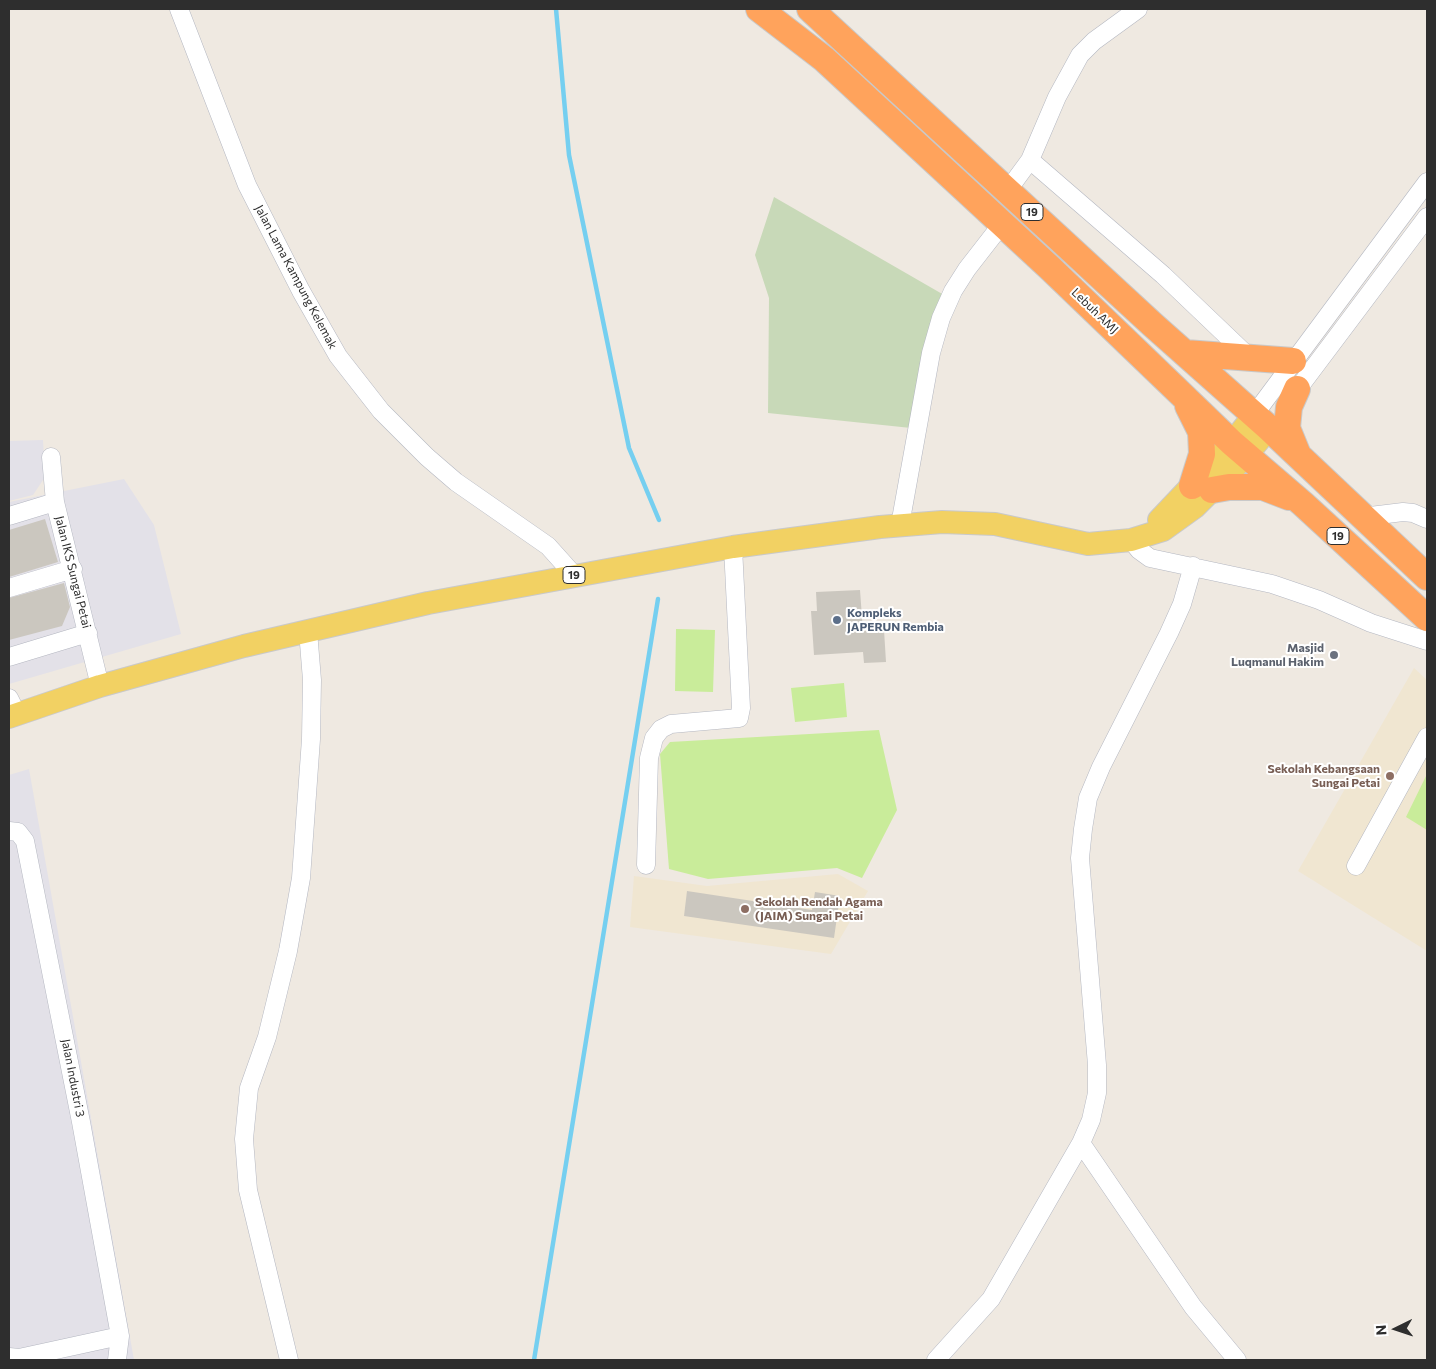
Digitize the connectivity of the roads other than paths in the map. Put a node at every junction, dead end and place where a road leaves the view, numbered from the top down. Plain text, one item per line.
1 (179, 9) edge
2 (759, 9) edge
3 (810, 9) edge
4 (1138, 9) edge
5 (1030, 160) junction
6 (1427, 182) edge
7 (1008, 190) junction
8 (1427, 217) edge
9 (1002, 224) junction
10 (1185, 353) junction
11 (1250, 358) junction
12 (1293, 361) junction
13 (1172, 385) junction
14 (1297, 389) junction
15 (1262, 421) junction
16 (1240, 449) junction
17 (52, 457) dead end
18 (1300, 457) junction
19 (1202, 488) junction
20 (55, 502) junction
21 (1303, 504) junction
22 (9, 516) edge
23 (1362, 517) junction
24 (1427, 519) edge
25 (900, 525) junction
26 (1140, 536) junction
27 (733, 547) junction
28 (1193, 566) junction
29 (73, 569) junction
30 (574, 575) junction
31 (1427, 577) edge
32 (9, 588) edge
33 (1427, 618) edge
34 (308, 630) junction
35 (88, 632) junction
36 (1427, 641) edge
37 (9, 657) edge
38 (100, 686) junction
39 (12, 710) edge
40 (1427, 737) edge
41 (9, 831) edge
42 (646, 865) dead end
43 (1356, 866) dead end
44 (1081, 1143) junction
45 (120, 1336) junction
46 (9, 1357) edge
47 (117, 1360) edge
48 (289, 1360) edge
49 (936, 1360) edge
50 (1237, 1360) edge

1 - 30 street, Jalan Lama Kampung Kelemak
2 - 9 highway, Lebuh AMJ / 19
3 - 7 highway, 19
4 - 5 street
5 - 7 street
5 - 11 street
6 - 12 street
7 - 10 highway, 19
8 - 14 street
9 - 13 highway, Lebuh AMJ / 19
9 - 25 street
10 - 11 highway
10 - 15 highway, 19
11 - 12 highway
12 - 15 street
13 - 16 highway, Lebuh AMJ / 19
13 - 19 highway
14 - 15 street
14 - 18 highway
15 - 16 main road, 19
15 - 18 highway, 19
16 - 19 main road, 19
16 - 21 highway, Lebuh AMJ / 19
17 - 20 street, Jalan IKS Sungai Petai
18 - 23 highway, 19
19 - 21 highway
19 - 26 main road, 19
20 - 22 street
20 - 29 street, Jalan IKS Sungai Petai
21 - 33 highway, Lebuh AMJ / 19
23 - 24 street
23 - 31 highway, 19
25 - 26 main road, 19
25 - 27 main road, 19
26 - 28 street
27 - 30 main road, 19
27 - 42 street
28 - 36 street
28 - 44 street
29 - 32 street
29 - 35 street, Jalan IKS Sungai Petai
30 - 34 main road, 19
34 - 38 main road, 19
34 - 48 street
35 - 37 street
35 - 38 street, Jalan IKS Sungai Petai
38 - 39 main road, 19
40 - 43 street
41 - 45 street, Jalan Industri 3
44 - 49 street
44 - 50 street
45 - 46 street
45 - 47 street, Jalan Industri 3

